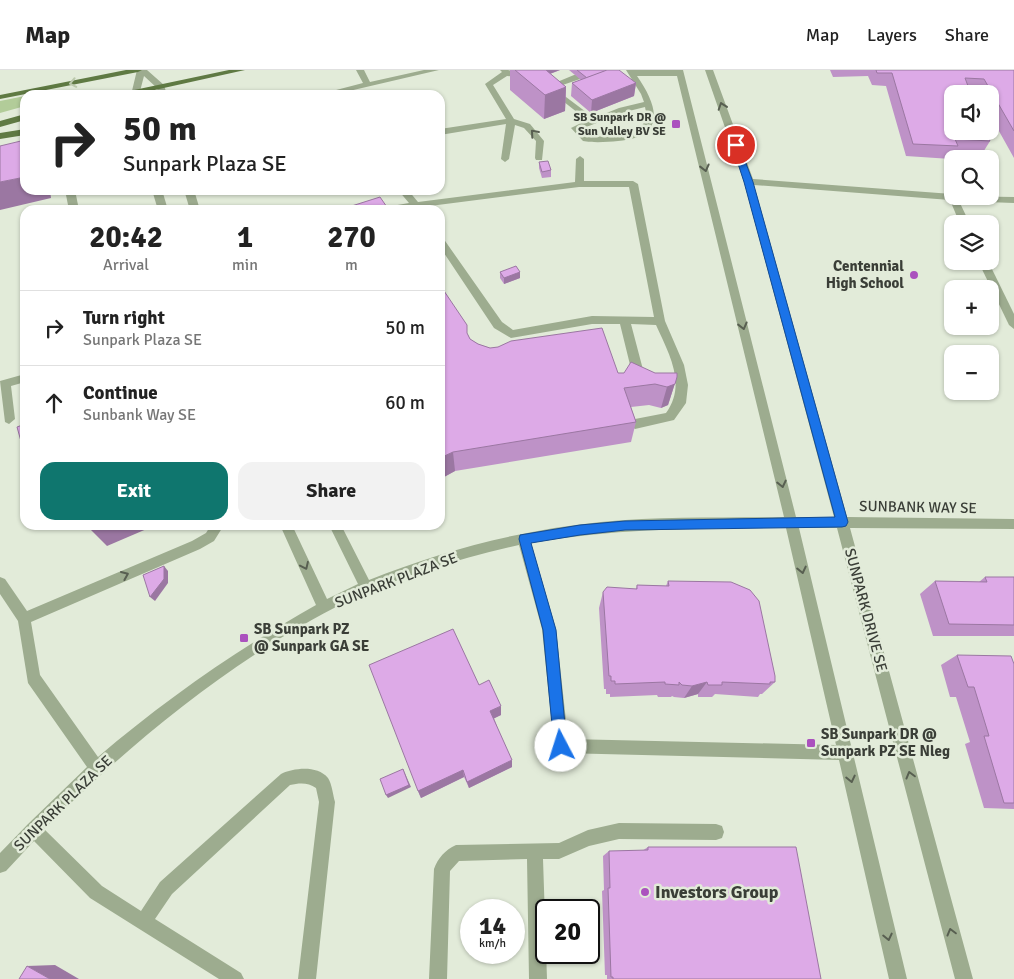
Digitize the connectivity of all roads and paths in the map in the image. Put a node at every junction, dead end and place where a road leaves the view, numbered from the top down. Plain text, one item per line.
1 (140, 70) edge
2 (241, 70) edge
3 (360, 70) edge
4 (435, 70) edge
5 (709, 70) edge
6 (631, 71) edge
7 (505, 72) edge
8 (680, 72) edge
9 (577, 77) edge
10 (367, 84) junction
11 (549, 87) junction
12 (36, 90) edge
13 (135, 90) edge
14 (161, 90) edge
15 (166, 90) edge
16 (341, 90) edge
17 (20, 93) edge
18 (0, 97) edge
19 (648, 104) junction
20 (20, 119) edge
21 (593, 121) junction
22 (511, 122) junction
23 (0, 124) edge
24 (445, 131) edge
25 (20, 133) edge
26 (0, 136) edge
27 (539, 158) dead end
28 (580, 159) dead end
29 (505, 160) dead end
30 (749, 182) junction
31 (579, 184) junction
32 (407, 195) edge
33 (944, 197) edge
34 (999, 200) edge
35 (1014, 200) edge
36 (416, 205) edge
37 (438, 205) edge
38 (445, 247) edge
39 (988, 270) edge
40 (624, 320) junction
41 (660, 321) junction
42 (1014, 325) edge
43 (20, 379) edge
44 (640, 381) edge
45 (2, 384) edge
46 (9, 420) dead end
47 (635, 424) edge
48 (791, 522) junction
49 (842, 522) junction
50 (1014, 524) edge
51 (215, 530) edge
52 (288, 530) edge
53 (338, 530) edge
54 (524, 539) junction
55 (0, 582) edge
56 (367, 588) junction
57 (324, 608) junction
58 (24, 619) junction
59 (845, 753) junction
60 (97, 768) junction
61 (33, 829) junction
62 (716, 832) dead end
63 (535, 852) junction
64 (0, 865) edge
65 (143, 922) junction
66 (235, 979) edge
67 (307, 979) edge
68 (438, 979) edge
69 (538, 979) edge
70 (898, 979) edge
71 (964, 979) edge

1 -> 12 main road
1 - 13 street
1 - 14 street
2 - 15 main road
3 - 10 street
4 - 10 street
30 -> 5 street, SUNPARK DRIVE SE
6 - 8 street
6 - 19 street
7 - 11 street
7 - 22 street
8 -> 48 street
9 - 11 street
10 - 16 street
11 - 21 street
17 -> 18 main road
19 - 21 street
19 - 21 street
20 - 23 main road
22 - 24 street
27 -> 22 street
22 - 29 street
25 - 26 main road
28 - 31 street
30 - 33 street
30 - 49 street, SUNPARK DRIVE SE
31 - 37 street
31 - 41 street
32 - 36 street
34 - 35 street
38 - 40 street
39 - 42 street
40 - 41 street
40 - 44 street
41 - 47 street
43 - 45 street
45 - 46 street
48 - 49 street, SUNBANK WAY SE
48 - 54 street, SUNPARK PLAZA SE
48 -> 59 street
49 - 50 street, SUNBANK WAY SE
71 -> 49 street, SUNPARK DRIVE SE
58 -> 51 street
52 -> 57 street
53 - 56 street
54 - 56 street, SUNPARK PLAZA SE
54 - 59 street
55 - 58 street
56 - 57 street, SUNPARK PLAZA SE
57 - 60 street, SUNPARK PLAZA SE
58 - 60 street
59 -> 70 street
60 - 61 street, SUNPARK PLAZA SE
61 - 64 street, SUNPARK PLAZA SE
61 - 65 street
62 - 63 street
63 - 68 street
63 - 69 street
65 - 66 street
65 - 67 street

